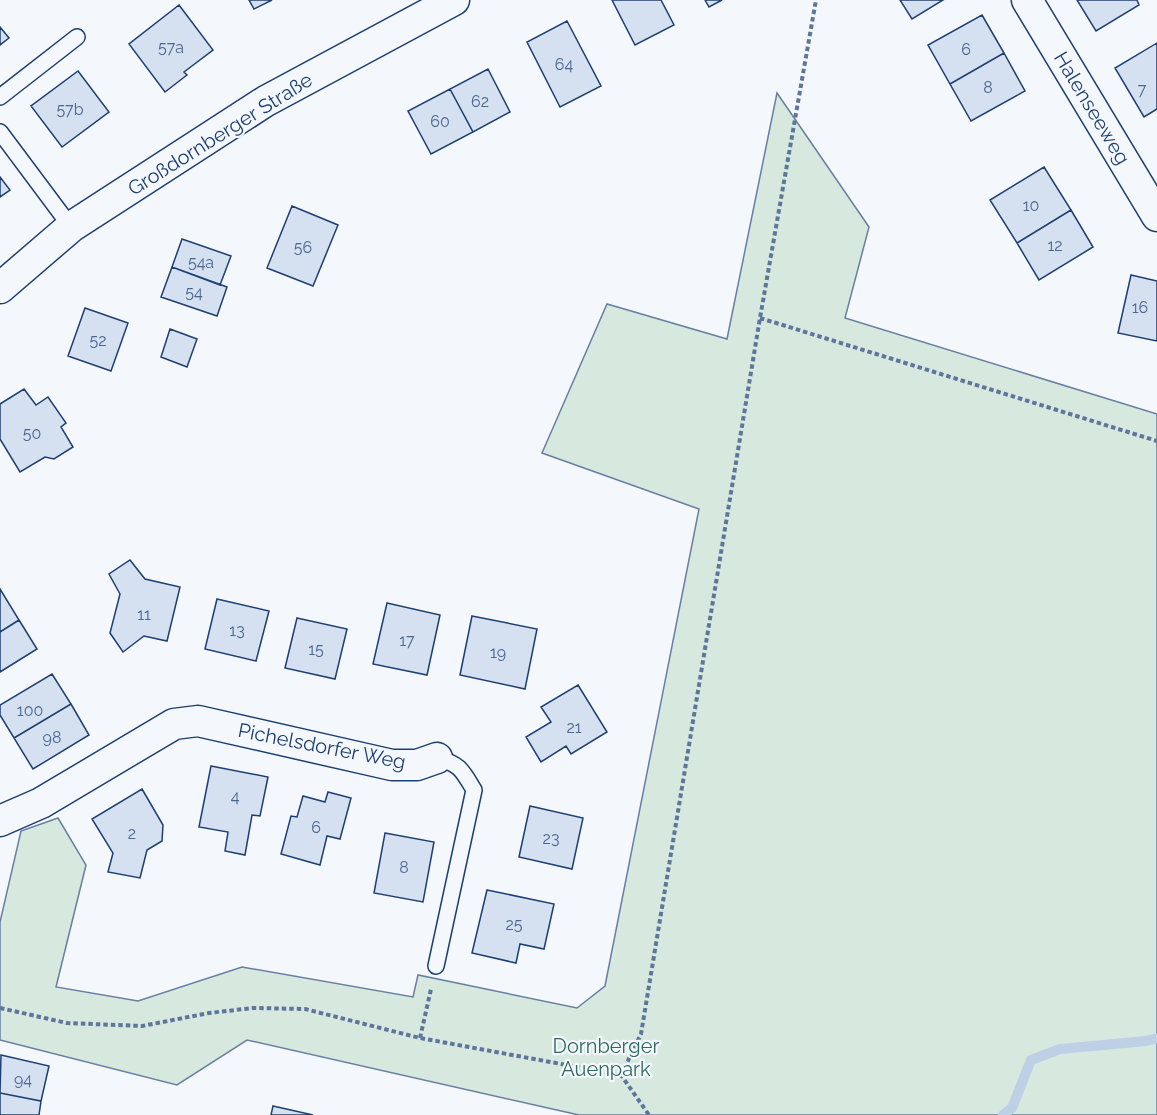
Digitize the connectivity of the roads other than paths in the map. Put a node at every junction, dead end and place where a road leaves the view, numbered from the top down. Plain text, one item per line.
1 (454, 0) edge
2 (1027, 0) edge
3 (77, 37) dead end
4 (0, 97) edge
5 (0, 132) edge
6 (1157, 216) edge
7 (71, 228) junction
8 (0, 288) edge
9 (437, 758) joint
10 (0, 821) edge
11 (436, 966) road end

1 - 7 street, Großdornberger Straße
2 - 6 street, Halenseeweg
3 - 4 lane
5 - 7 lane
7 - 8 street, Großdornberger Straße
9 - 10 street, Pichelsdorfer Weg
9 - 11 lane, Pichelsdorfer Weg

